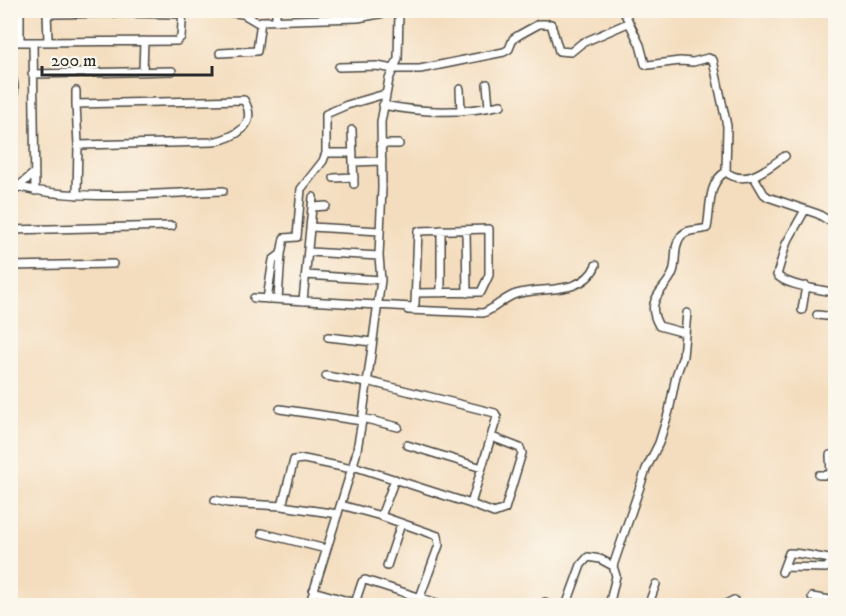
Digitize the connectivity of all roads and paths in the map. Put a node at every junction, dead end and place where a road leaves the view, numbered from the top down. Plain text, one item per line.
1 (276, 10) edge
2 (316, 10) edge
3 (623, 10) edge
4 (201, 11) edge
5 (213, 11) edge
6 (400, 11) edge
7 (47, 12) edge
8 (120, 12) edge
9 (183, 12) edge
10 (20, 13) edge
11 (245, 13) edge
12 (353, 14) edge
13 (10, 15) edge
14 (276, 20) junction
15 (317, 20) junction
16 (260, 24) junction
17 (628, 24) junction
18 (48, 41) junction
19 (144, 41) junction
20 (10, 42) edge
21 (21, 42) junction
22 (33, 42) junction
23 (220, 53) dead end
24 (339, 66) dead end
25 (393, 69) junction
26 (143, 71) junction
27 (172, 71) dead end
28 (32, 74) junction
29 (10, 75) edge
30 (487, 84) dead end
31 (460, 89) dead end
32 (76, 91) dead end
33 (385, 94) junction
34 (76, 104) junction
35 (383, 105) junction
36 (501, 105) dead end
37 (489, 107) junction
38 (10, 108) edge
39 (461, 111) junction
40 (352, 130) dead end
41 (380, 144) junction
42 (399, 144) dead end
43 (78, 146) junction
44 (326, 153) junction
45 (353, 153) junction
46 (785, 156) dead end
47 (382, 161) junction
48 (353, 162) junction
49 (726, 172) junction
50 (34, 173) junction
51 (754, 177) junction
52 (334, 178) dead end
53 (20, 187) junction
54 (35, 191) junction
55 (223, 191) dead end
56 (10, 194) edge
57 (77, 195) junction
58 (313, 197) dead end
59 (326, 206) dead end
60 (313, 207) junction
61 (805, 210) junction
62 (836, 225) edge
63 (172, 226) dead end
64 (311, 227) junction
65 (10, 230) edge
66 (441, 230) junction
67 (466, 230) junction
68 (380, 231) junction
69 (297, 237) junction
70 (309, 238) junction
71 (309, 252) junction
72 (282, 254) junction
73 (379, 256) junction
74 (113, 264) dead end
75 (596, 265) dead end
76 (10, 266) edge
77 (306, 275) junction
78 (381, 280) junction
79 (806, 286) junction
80 (417, 293) junction
81 (441, 293) junction
82 (467, 293) junction
83 (836, 293) edge
84 (254, 298) dead end
85 (267, 299) junction
86 (278, 299) junction
87 (303, 301) junction
88 (379, 308) junction
89 (802, 310) dead end
90 (687, 314) dead end
91 (817, 315) dead end
92 (836, 317) edge
93 (685, 333) junction
94 (328, 337) dead end
95 (372, 342) junction
96 (326, 376) dead end
97 (367, 382) junction
98 (280, 409) dead end
99 (362, 419) junction
100 (398, 428) dead end
101 (492, 437) junction
102 (407, 445) dead end
103 (831, 455) dead end
104 (352, 468) junction
105 (482, 468) junction
106 (819, 475) dead end
107 (833, 475) edge
108 (395, 479) junction
109 (215, 500) dead end
110 (471, 504) junction
111 (341, 505) junction
112 (282, 506) junction
113 (338, 514) junction
114 (381, 516) junction
115 (401, 524) junction
116 (262, 533) dead end
117 (326, 549) junction
118 (835, 560) edge
119 (387, 566) dead end
120 (613, 566) junction
121 (656, 584) dead end
122 (314, 591) junction
123 (420, 597) junction
124 (812, 597) dead end
125 (735, 600) dead end
126 (836, 601) edge
127 (355, 604) edge
128 (309, 606) edge
129 (446, 606) edge
130 (566, 606) edge
131 (609, 606) edge
132 (648, 606) edge
133 (723, 606) edge

1 - 14 street
2 - 15 street
3 - 17 street
4 - 5 street
5 - 11 street
6 - 12 street
6 - 25 street
7 - 8 street
7 - 18 street
8 - 9 street
9 - 19 street
10 - 13 street
10 - 21 street
11 - 16 street
12 - 15 street
14 - 15 street
14 - 16 street
16 - 23 street
17 - 25 street
17 - 49 street
18 - 19 street
18 - 22 street
19 - 26 street
20 - 21 street
21 - 22 street
22 - 28 street
24 - 25 street
25 - 33 street
26 - 27 street
26 - 28 street
28 - 50 street
29 - 38 street
30 - 37 street
31 - 39 street
32 - 34 street
33 - 35 street
33 - 44 street
34 - 43 street
34 - 43 street
35 - 39 street
35 - 41 street
36 - 37 street
37 - 39 street
40 - 45 street
41 - 42 street
41 - 47 street
43 - 57 street
44 - 45 street
44 - 69 street
45 - 48 street
46 - 51 street
47 - 48 street
47 - 68 street
48 - 52 street
49 - 51 street
49 - 93 street
50 - 53 street
50 - 54 street
51 - 61 street
53 - 54 street
53 - 56 street
54 - 57 street
55 - 57 street
58 - 60 street
59 - 60 street
60 - 64 street
61 - 62 street
61 - 79 street
63 - 65 street
64 - 68 street
64 - 70 street
66 - 67 street
66 - 80 street
66 - 81 street
67 - 82 street
67 - 82 street
68 - 73 street
69 - 70 street
69 - 72 street
70 - 71 street
71 - 73 street
71 - 77 street
72 - 85 street
72 - 86 street
73 - 78 street
74 - 76 street
75 - 88 street
77 - 78 street
77 - 87 street
78 - 88 street
79 - 83 street
79 - 89 street
80 - 81 street
80 - 88 street
81 - 82 street
84 - 85 street
85 - 86 street
86 - 87 street
87 - 88 street
88 - 95 street
90 - 93 street
91 - 92 street
93 - 120 street
94 - 95 street
95 - 97 street
96 - 97 street
97 - 99 street
97 - 101 street
98 - 99 street
99 - 100 street
99 - 104 street
101 - 105 street
101 - 110 street
102 - 105 street
103 - 107 street
104 - 108 street
104 - 111 street
104 - 112 street
105 - 110 street
106 - 107 street
108 - 110 street
108 - 114 street
109 - 112 street
111 - 113 street
111 - 114 street
112 - 113 street
113 - 117 street
114 - 115 street
115 - 119 street
115 - 123 street
116 - 117 street
117 - 122 street
118 - 118 street
120 - 130 street
120 - 131 street
121 - 132 street
122 - 127 street
122 - 128 street
123 - 127 street
123 - 129 street
124 - 126 street
125 - 133 street

